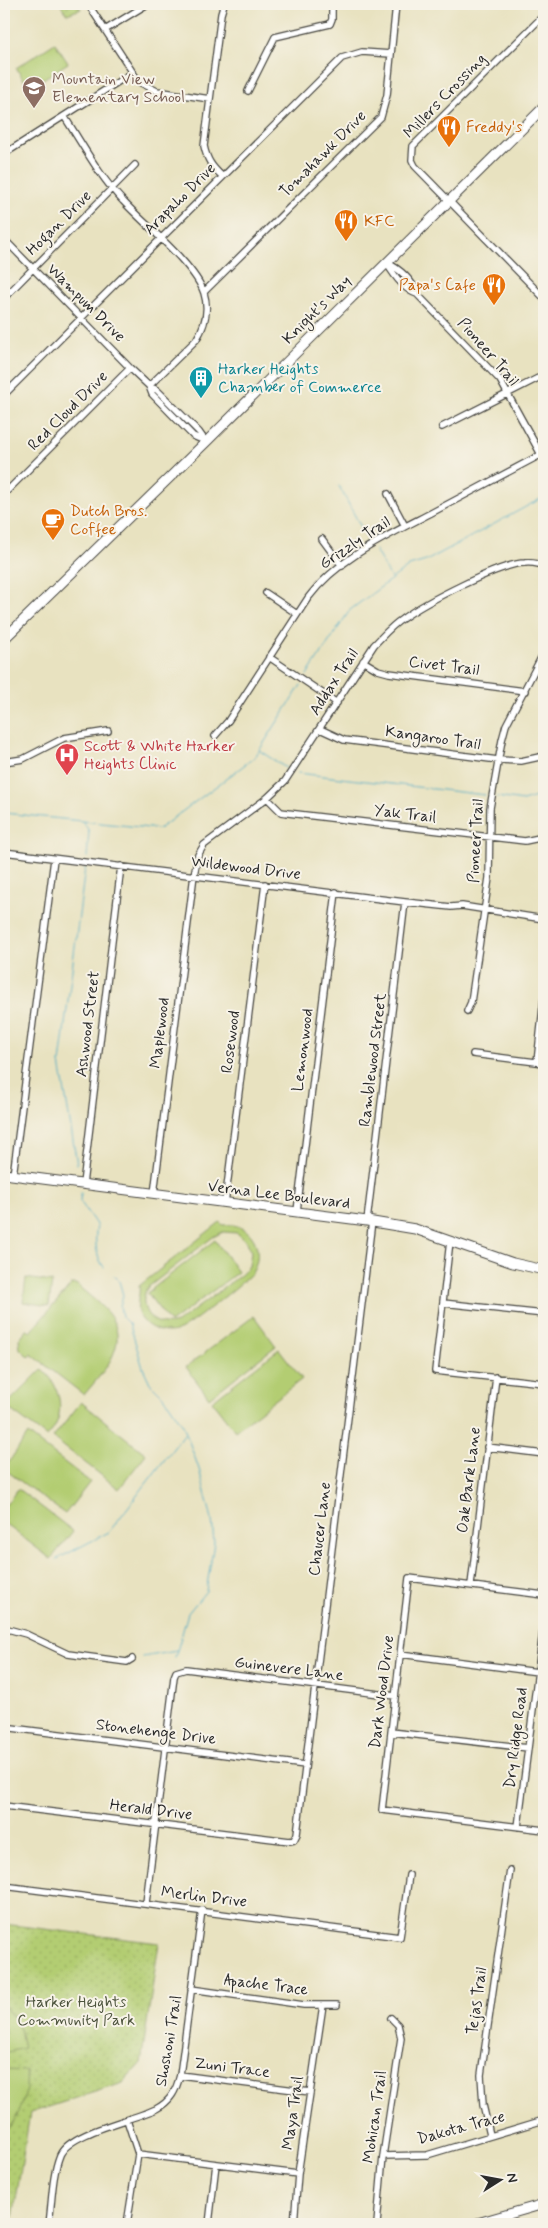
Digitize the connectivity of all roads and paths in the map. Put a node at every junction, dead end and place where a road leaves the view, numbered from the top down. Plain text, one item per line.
1 (88, 4) edge
2 (224, 4) edge
3 (332, 4) edge
4 (396, 4) edge
5 (146, 5) dead end
6 (544, 15) edge
7 (105, 30) junction
8 (391, 54) junction
9 (132, 73) junction
10 (248, 91) dead end
11 (210, 99) junction
12 (544, 106) edge
13 (64, 116) junction
14 (4, 154) edge
15 (135, 165) dead end
16 (222, 176) junction
17 (112, 189) junction
18 (448, 200) junction
19 (160, 238) junction
20 (4, 239) edge
21 (386, 262) junction
22 (33, 269) junction
23 (204, 292) junction
24 (4, 298) edge
25 (544, 298) edge
26 (82, 318) junction
27 (130, 368) junction
28 (544, 375) edge
29 (149, 386) junction
30 (509, 394) junction
31 (4, 395) edge
32 (182, 415) junction
33 (177, 420) junction
34 (442, 427) dead end
35 (206, 442) junction
36 (543, 456) edge
37 (4, 494) edge
38 (388, 494) dead end
39 (405, 526) junction
40 (322, 539) dead end
41 (544, 565) edge
42 (342, 566) junction
43 (266, 593) dead end
44 (297, 614) junction
45 (4, 639) edge
46 (544, 652) edge
47 (269, 658) junction
48 (363, 661) junction
49 (525, 691) junction
50 (337, 703) junction
51 (320, 729) junction
52 (108, 731) dead end
53 (215, 736) dead end
54 (544, 756) edge
55 (498, 760) junction
56 (4, 762) edge
57 (267, 798) junction
58 (544, 837) edge
59 (488, 838) junction
60 (4, 852) edge
61 (54, 858) junction
62 (121, 866) junction
63 (194, 875) junction
64 (265, 884) junction
65 (336, 892) junction
66 (406, 902) junction
67 (484, 910) junction
68 (544, 919) edge
69 (544, 998) edge
70 (467, 1011) dead end
71 (473, 1054) dead end
72 (537, 1062) junction
73 (544, 1063) edge
74 (8, 1175) edge
75 (83, 1184) junction
76 (154, 1194) junction
77 (225, 1203) junction
78 (297, 1211) junction
79 (370, 1221) junction
80 (450, 1241) junction
81 (544, 1270) edge
82 (443, 1302) junction
83 (544, 1314) edge
84 (496, 1377) junction
85 (544, 1383) edge
86 (487, 1447) junction
87 (544, 1454) edge
88 (470, 1585) junction
89 (544, 1595) edge
90 (544, 1623) edge
91 (4, 1628) edge
92 (400, 1654) junction
93 (132, 1659) dead end
94 (538, 1672) junction
95 (315, 1685) junction
96 (395, 1696) junction
97 (4, 1727) edge
98 (391, 1732) junction
99 (166, 1747) junction
100 (528, 1748) junction
101 (305, 1765) junction
102 (4, 1806) edge
103 (156, 1825) junction
104 (518, 1827) junction
105 (544, 1830) edge
106 (294, 1840) joint
107 (510, 1870) dead end
108 (409, 1875) dead end
109 (4, 1886) edge
110 (146, 1903) junction
111 (202, 1910) junction
112 (191, 1990) junction
113 (337, 2005) dead end
114 (324, 2006) junction
115 (391, 2018) dead end
116 (180, 2075) junction
117 (310, 2092) junction
118 (128, 2120) junction
119 (544, 2120) edge
120 (490, 2135) junction
121 (138, 2154) junction
122 (383, 2156) junction
123 (216, 2164) junction
124 (298, 2174) junction
125 (544, 2204) edge
126 (49, 2224) edge
127 (128, 2224) edge
128 (209, 2224) edge
129 (294, 2224) edge
130 (378, 2224) edge
131 (474, 2224) edge

1 - 7 street
2 - 11 street
3 - 10 street
4 - 8 street, Tomahawk Drive
5 - 7 street
6 - 18 street, Millers Crossing
7 - 9 street
8 - 16 street, Arapaho Drive
8 - 23 street, Tomahawk Drive
9 - 11 street
9 - 13 street
11 - 16 street
12 - 18 main road, Knight's Way
13 - 14 street
13 - 17 street
15 - 17 street, Hogan Drive
16 - 19 street, Arapaho Drive
17 - 19 street
17 - 22 street, Hogan Drive
18 - 21 main road, Knight's Way
18 - 25 street
19 - 23 street
19 - 26 street, Arapaho Drive
20 - 22 street, Wampum Drive
21 - 30 street, Pioneer Trail
21 - 35 main road, Knight's Way
22 - 24 street, Hogan Drive
22 - 26 street, Wampum Drive
23 - 29 street
26 - 27 street, Wampum Drive
26 - 31 street, Arapaho Drive
27 - 29 street, Wampum Drive
27 - 37 street, Red Cloud Drive
28 - 30 street
29 - 32 street, Wampum Drive
29 - 33 street, Wampum Drive
30 - 34 street
30 - 36 street, Pioneer Trail
32 - 33 street
32 - 35 street, Wampum Drive
33 - 35 street, Wampum Drive
35 - 45 main road, Knight's Way
36 - 39 street, Grizzly Trail
38 - 39 street
39 - 42 street, Grizzly Trail
40 - 42 street
41 - 48 street, Addax Trail
42 - 44 street, Grizzly Trail
43 - 44 street
44 - 47 street, Grizzly Trail
46 - 49 street, Pioneer Trail
47 - 50 street
47 - 53 street, Grizzly Trail
48 - 49 street, Civet Trail
48 - 50 street, Addax Trail
49 - 55 street, Pioneer Trail
50 - 51 street, Addax Trail
51 - 55 street, Kangaroo Trail
51 - 57 street, Addax Trail
52 - 56 street
54 - 55 street, Kangaroo Trail
55 - 59 street, Pioneer Trail
57 - 59 street, Yak Trail
57 - 63 street, Addax Trail
58 - 59 street, Yak Trail
59 - 67 street, Pioneer Trail
60 - 61 street, Wildewood Drive
61 - 62 street, Wildewood Drive
61 - 74 street
62 - 63 street, Wildewood Drive
62 - 75 street, Ashwood Street
63 - 64 street, Wildewood Drive
63 - 76 street, Maplewood
64 - 65 street, Wildewood Drive
64 - 77 street, Rosewood
65 - 66 street, Wildewood Drive
65 - 78 street, Lemonwood
66 - 67 street, Wildewood Drive
66 - 79 street, Ramblewood Street
67 - 68 street, Wildewood Drive
67 - 70 street, Pioneer Trail
69 - 72 street
71 - 72 street
72 - 73 street
74 - 75 main road, Verna Lee Boulevard
75 - 76 main road, Verna Lee Boulevard
76 - 77 main road, Verna Lee Boulevard
77 - 78 main road, Verna Lee Boulevard
78 - 79 main road, Verna Lee Boulevard
79 - 80 main road, Verna Lee Boulevard
79 - 95 street, Chaucer Lane
80 - 81 main road, Verna Lee Boulevard
80 - 82 street
82 - 83 street
82 - 84 street
84 - 85 street
84 - 86 street, Oak Bark Lane
86 - 87 street
86 - 88 street, Oak Bark Lane
88 - 89 street
88 - 92 street, Dark Wood Drive
90 - 94 street, Dry Ridge Road
91 - 93 street
92 - 94 street
92 - 96 street, Dark Wood Drive
94 - 100 street, Dry Ridge Road
95 - 96 street, Guinevere Lane
95 - 99 street, Guinevere Lane
95 - 101 street, Chaucer Lane
96 - 98 street, Dark Wood Drive
97 - 99 street, Stonehenge Drive
98 - 100 street
98 - 104 street, Dark Wood Drive
99 - 101 street, Stonehenge Drive
99 - 103 street
100 - 104 street, Dry Ridge Road
101 - 106 street, Chaucer Lane
102 - 103 street, Herald Drive
103 - 106 street, Herald Drive
103 - 110 street
104 - 105 street
107 - 120 street, Tejas Trail
108 - 111 street, Merlin Drive
109 - 110 street, Merlin Drive
110 - 111 street, Merlin Drive
111 - 112 street, Shoshoni Trail
112 - 114 street, Apache Trace
112 - 116 street, Shoshoni Trail
113 - 114 street, Apache Trace
114 - 117 street, Maya Trail
115 - 122 street, Mohican Trail
116 - 117 street, Zuni Trace
116 - 118 street, Shoshoni Trail
117 - 124 street, Maya Trail
118 - 121 street
118 - 126 street, Shoshoni Trail
119 - 120 street, Dakota Trace
120 - 122 street, Dakota Trace
121 - 123 street
121 - 127 street
122 - 130 street, Mohican Trail
123 - 124 street
123 - 128 street
124 - 129 street, Maya Trail
125 - 131 main road

